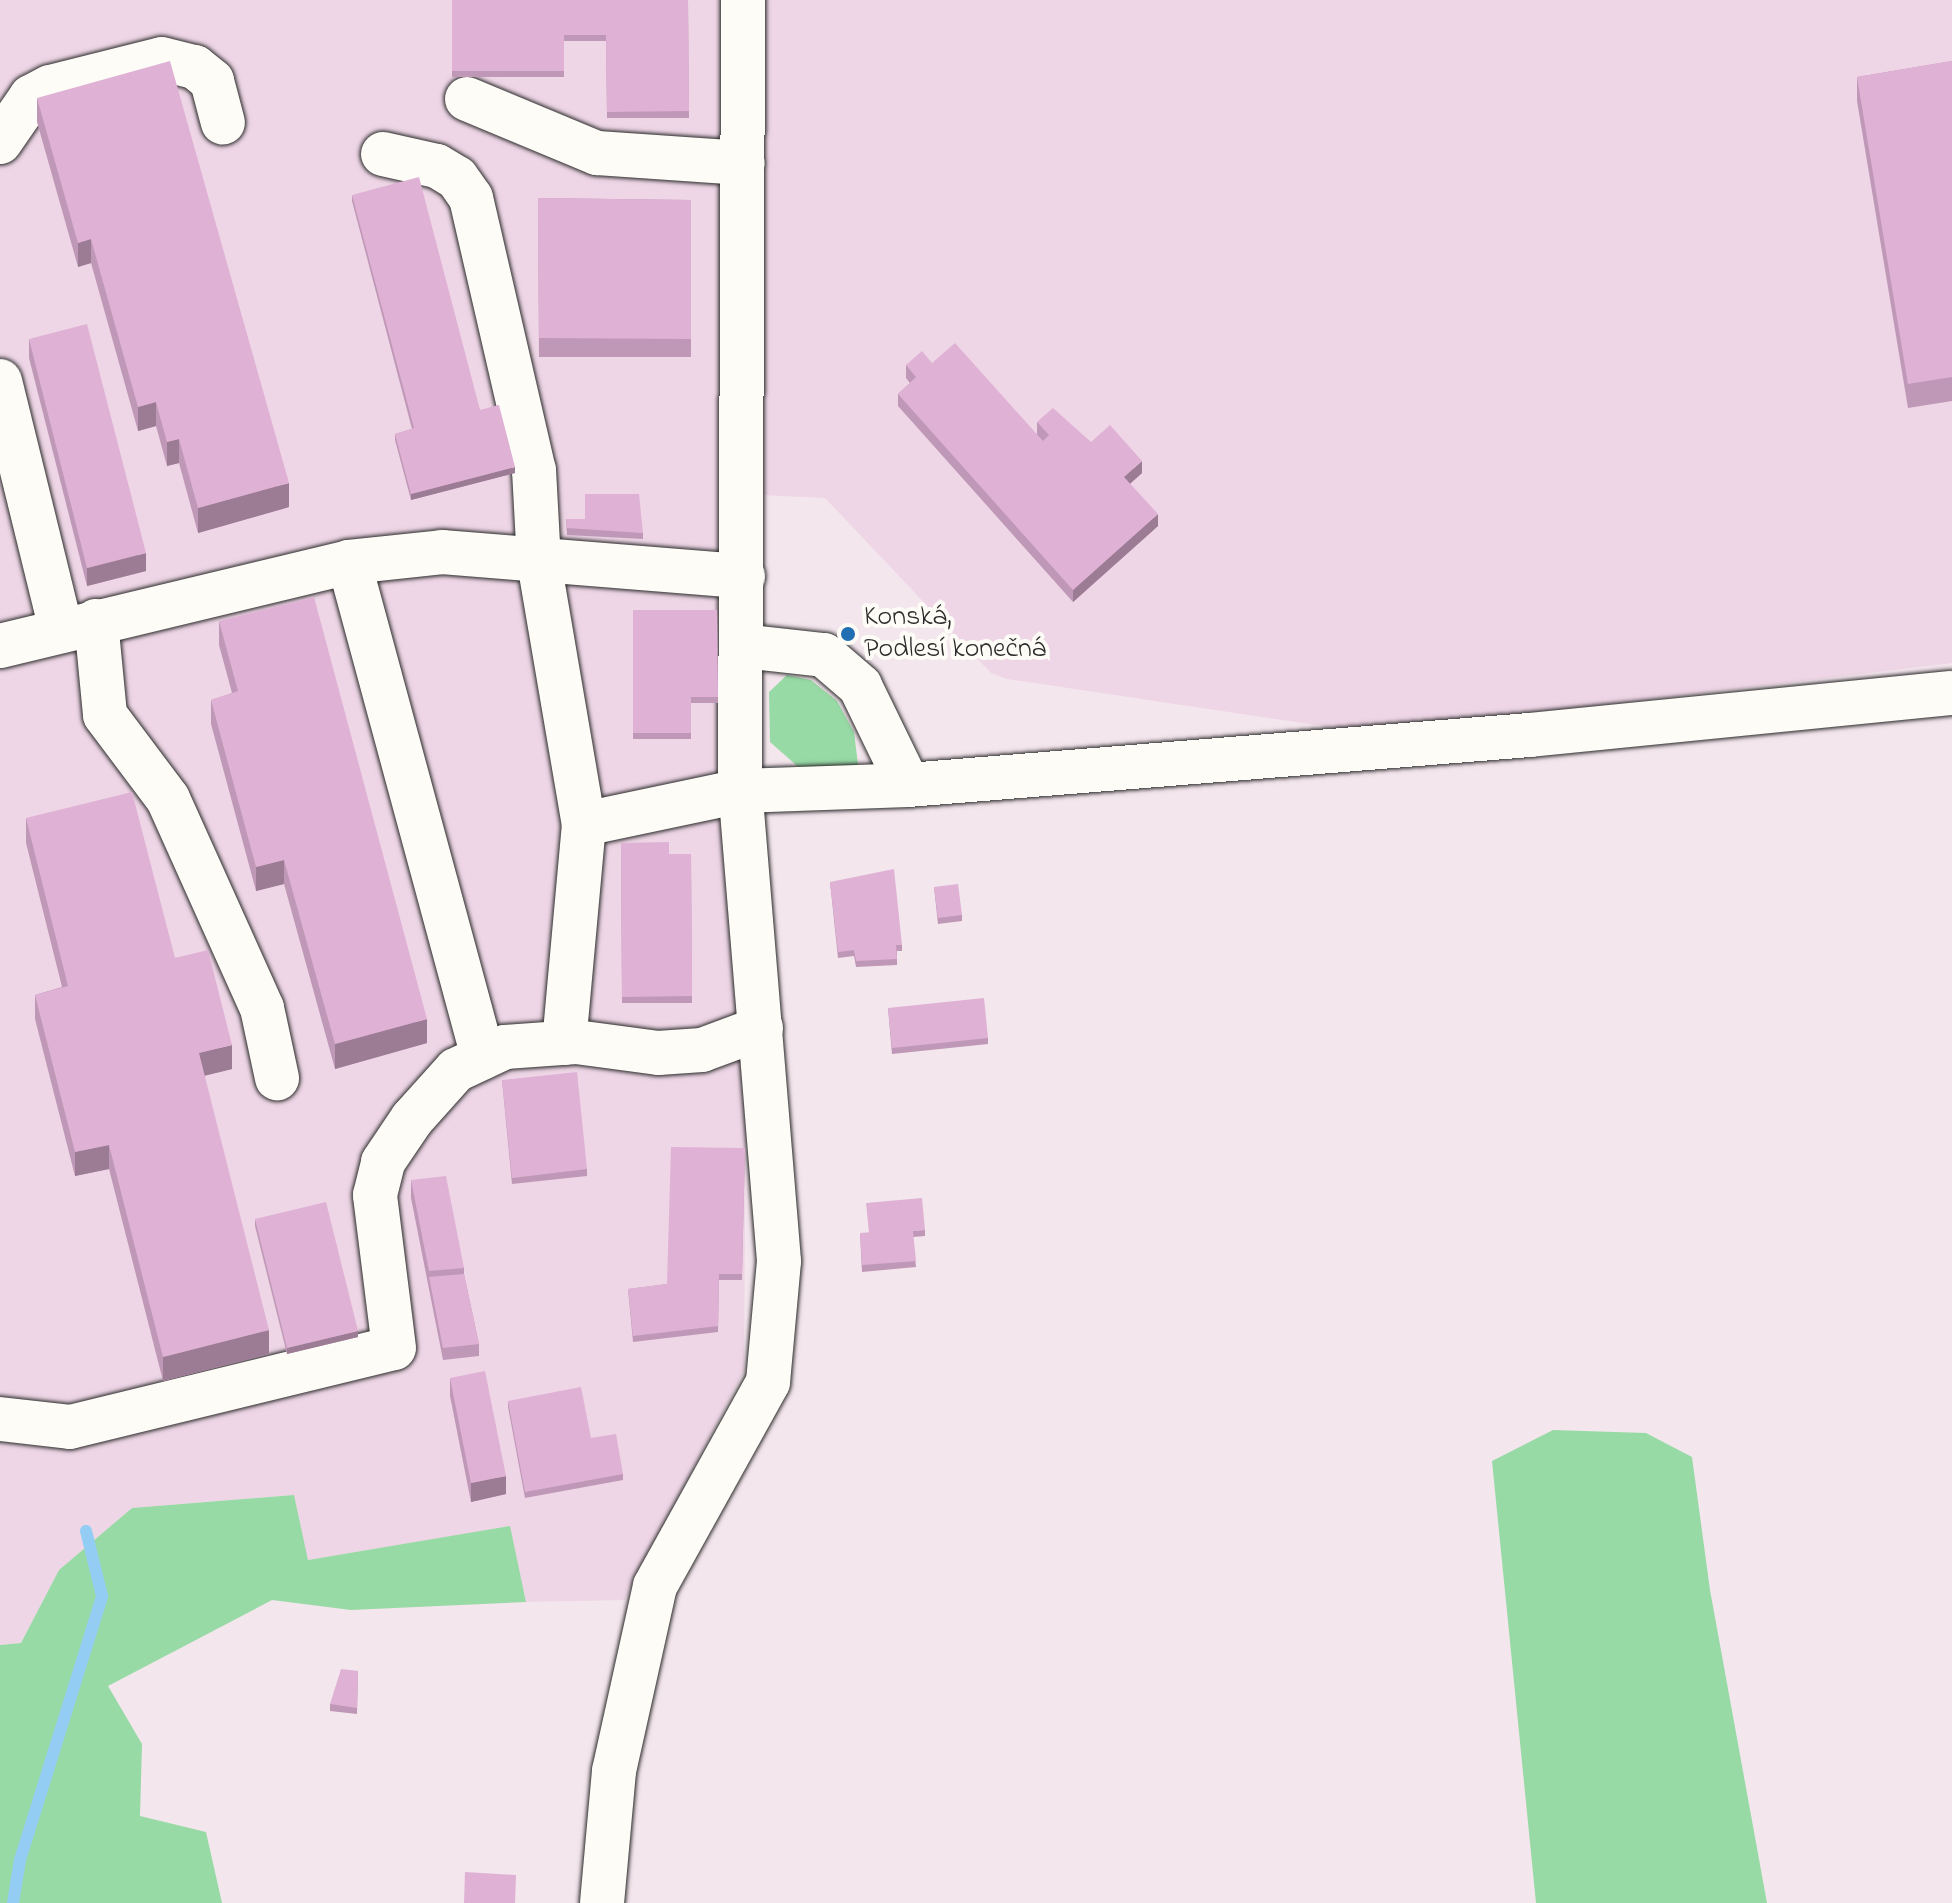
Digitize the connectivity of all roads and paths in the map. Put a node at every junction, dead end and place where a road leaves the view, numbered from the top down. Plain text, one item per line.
1 (743, 0) edge
2 (467, 99) dead end
3 (223, 123) dead end
4 (0, 142) edge
5 (383, 154) dead end
6 (743, 163) junction
7 (0, 381) edge
8 (349, 562) junction
9 (539, 562) junction
10 (743, 576) junction
11 (78, 626) junction
12 (0, 646) edge
13 (742, 646) junction
14 (1952, 693) edge
15 (908, 785) junction
16 (740, 791) junction
17 (584, 824) junction
18 (761, 1028) junction
19 (564, 1043) junction
20 (483, 1057) junction
21 (277, 1078) dead end
22 (0, 1419) edge
23 (602, 1903) edge

1 - 6 street
2 - 6 street
3 - 4 street
5 - 9 street
6 - 10 street
7 - 11 street
8 - 9 street
8 - 11 street
8 - 20 street
9 - 10 street
9 - 17 street
10 - 13 street
11 - 12 street
11 - 21 street
13 - 15 street
13 - 16 street
14 - 15 street
15 - 16 street
16 - 17 street
16 - 18 street
17 - 19 street
18 - 19 street
18 - 23 street
19 - 20 street
20 - 22 street

